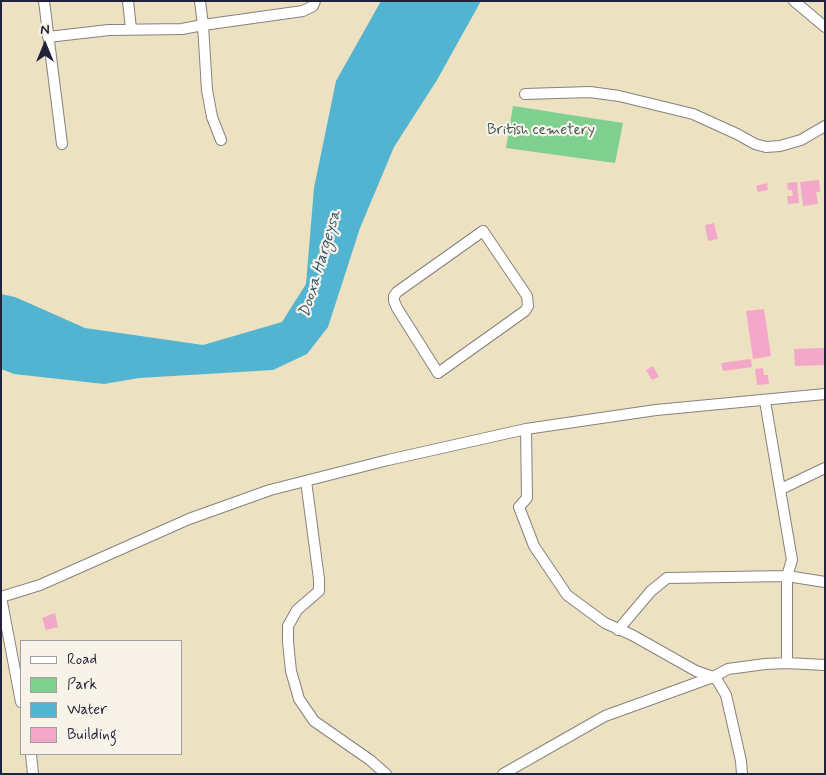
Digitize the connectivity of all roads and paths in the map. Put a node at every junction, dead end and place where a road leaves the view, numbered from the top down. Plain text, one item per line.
1 (44, 1) edge
2 (128, 1) edge
3 (200, 1) edge
4 (315, 1) edge
5 (794, 1) edge
6 (203, 25) junction
7 (825, 27) edge
8 (131, 29) junction
9 (48, 37) junction
10 (525, 94) dead end
11 (825, 126) edge
12 (220, 140) dead end
13 (62, 144) dead end
14 (484, 232) joint
15 (825, 394) edge
16 (765, 401) junction
17 (526, 428) junction
18 (825, 468) edge
19 (306, 481) junction
20 (781, 489) junction
21 (787, 576) junction
22 (825, 582) edge
23 (618, 630) junction
24 (787, 663) junction
25 (825, 664) edge
26 (712, 676) junction
27 (20, 697) edge
28 (31, 755) edge
29 (33, 774) edge
30 (386, 774) edge
31 (503, 774) edge
32 (742, 774) edge

1 - 9 street
2 - 8 street
3 - 6 street
4 - 6 street
5 - 7 street
6 - 8 street
6 - 12 street
8 - 9 street
9 - 13 street
10 - 11 street
14 - 14 street
15 - 16 street
16 - 17 street
16 - 20 street
17 - 19 street
17 - 23 street
18 - 20 street
19 - 27 street
19 - 30 street
20 - 21 street
21 - 22 street
21 - 23 street
21 - 24 street
23 - 26 street
24 - 25 street
24 - 26 street
26 - 31 street
26 - 32 street
28 - 29 street

